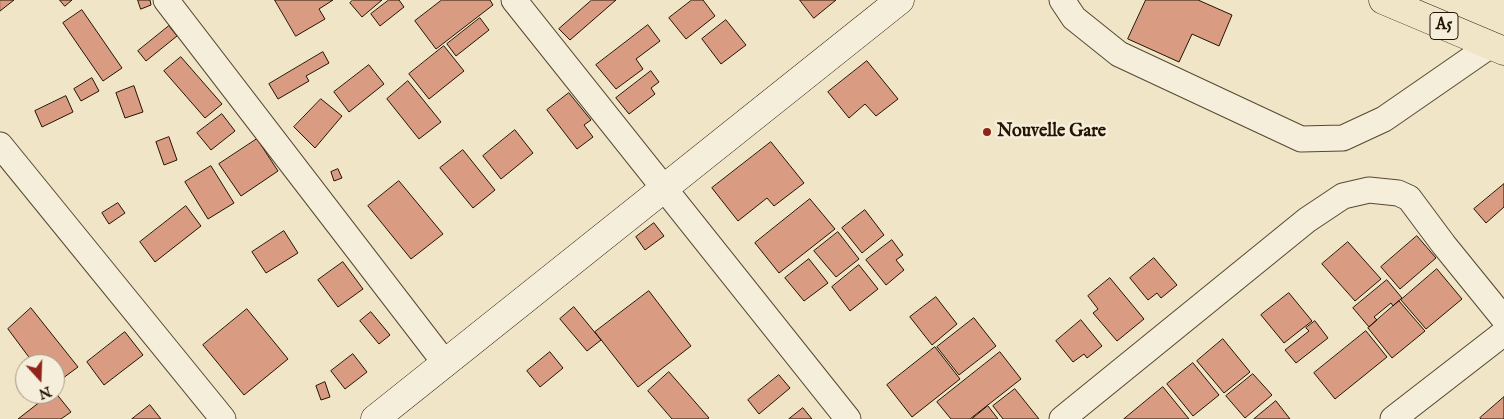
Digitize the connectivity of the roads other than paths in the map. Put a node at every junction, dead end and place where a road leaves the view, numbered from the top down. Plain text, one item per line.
1 (166, 0) edge
2 (514, 0) edge
3 (900, 0) edge
4 (1062, 0) edge
5 (1383, 0) edge
6 (1497, 48) edge
7 (0, 145) edge
8 (665, 188) junction
9 (1504, 319) edge
10 (1504, 333) edge
11 (445, 363) junction
12 (223, 419) edge
13 (375, 419) edge
14 (848, 419) edge
15 (1062, 419) edge
16 (1393, 419) edge

1 - 11 street
2 - 8 street
3 - 8 street
4 - 6 street
5 - 6 main road, A5
7 - 12 street
8 - 11 street
8 - 14 street
9 - 15 street
10 - 16 street
11 - 13 street

